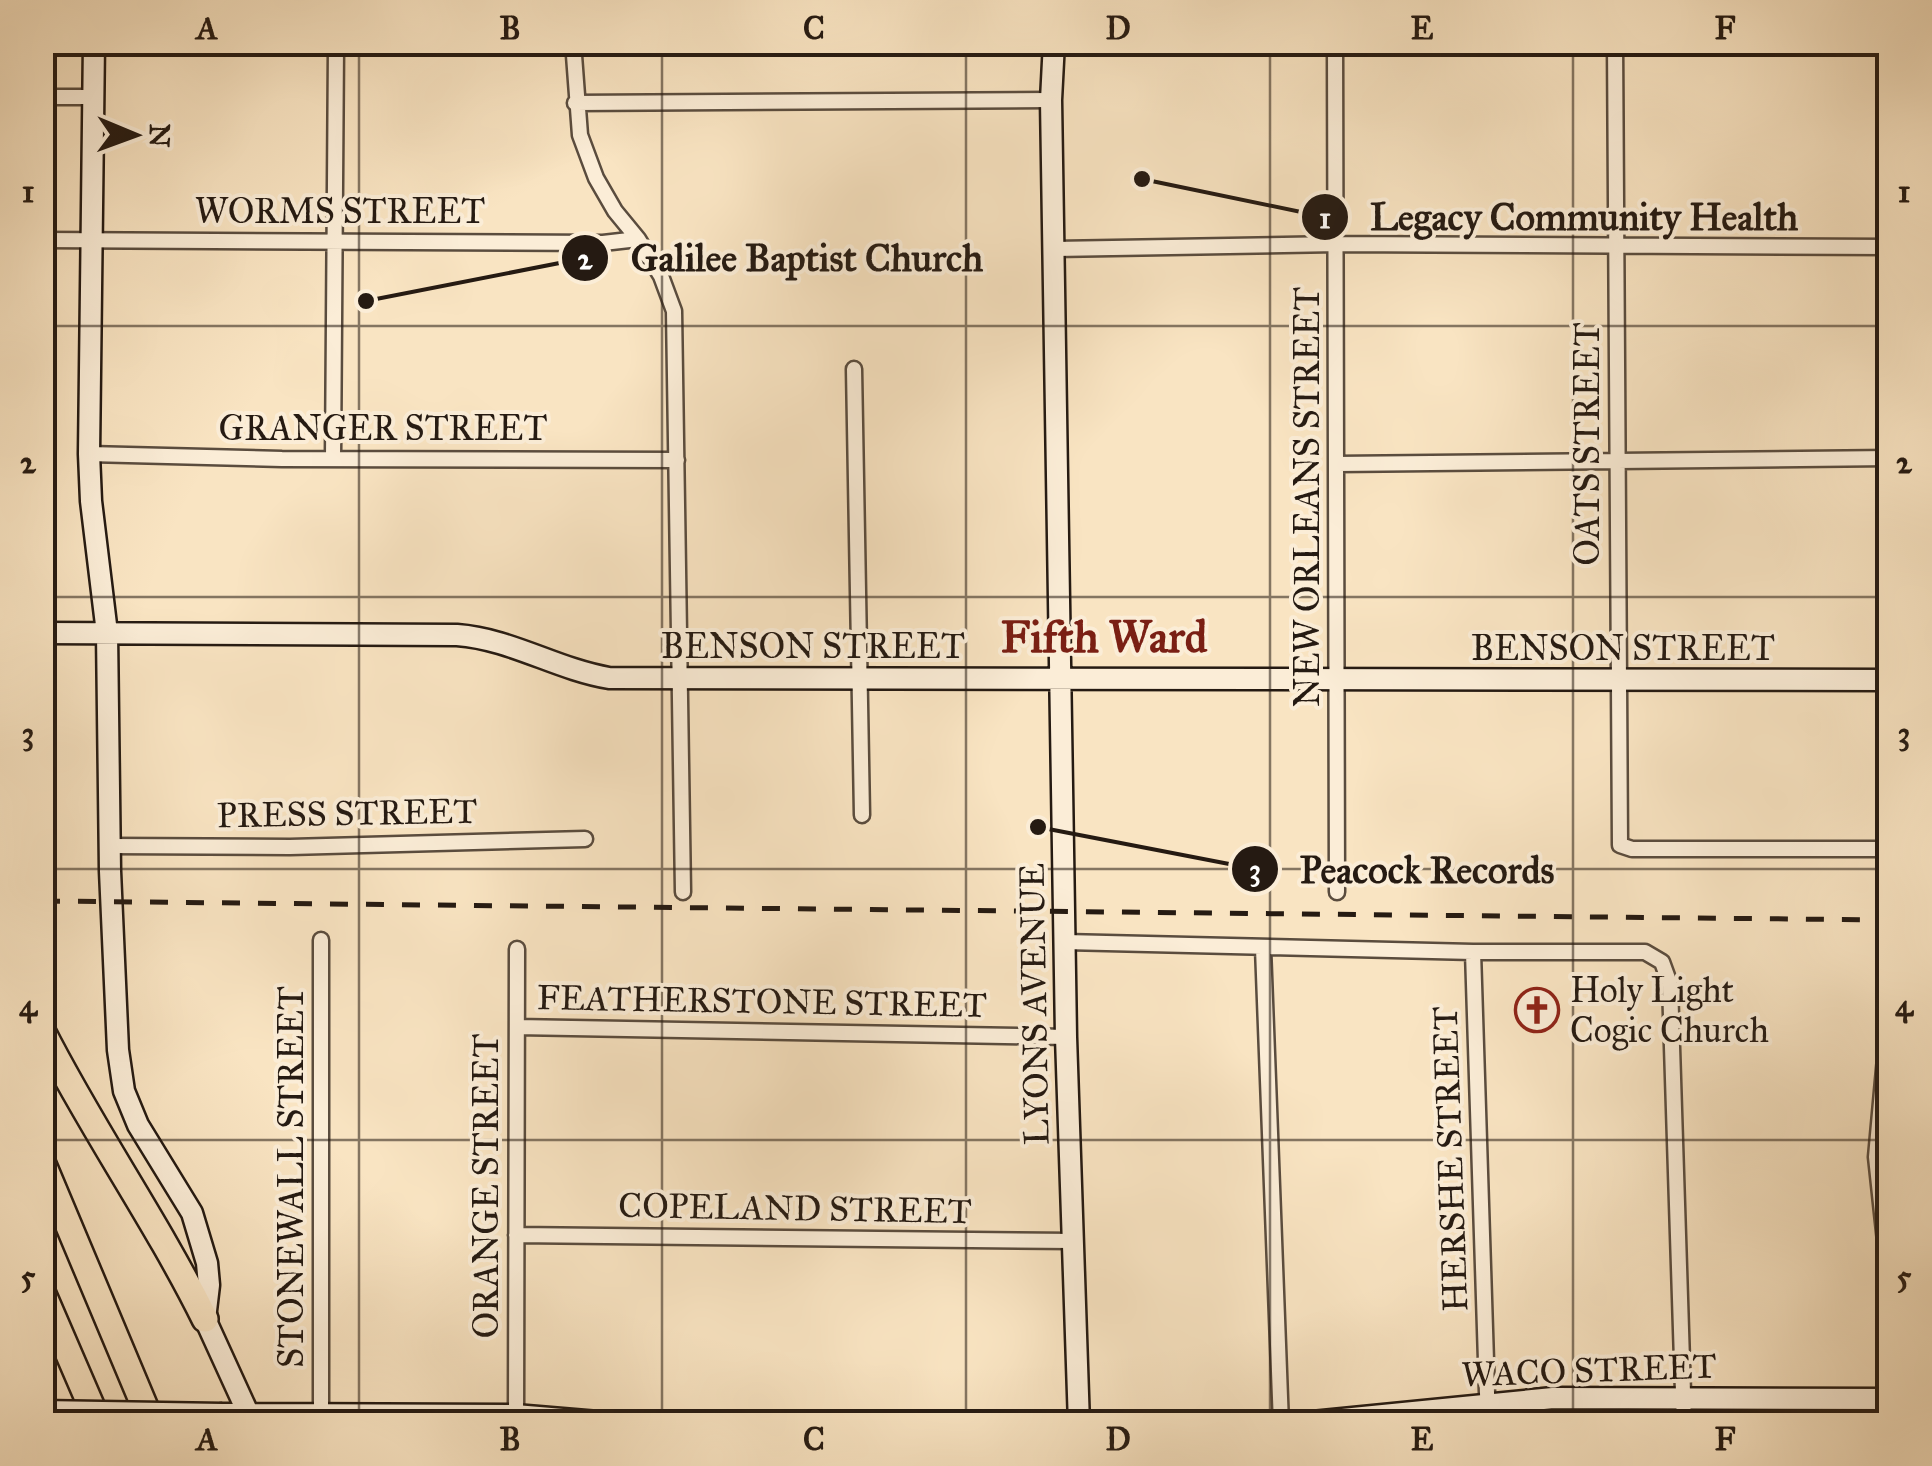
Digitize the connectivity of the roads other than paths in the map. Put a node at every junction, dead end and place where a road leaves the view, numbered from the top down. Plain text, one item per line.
1 (1054, 42) edge
2 (1335, 42) edge
3 (1615, 42) edge
4 (573, 43) edge
5 (94, 44) edge
6 (336, 46) junction
7 (42, 97) edge
8 (94, 97) junction
9 (1052, 100) junction
10 (575, 103) junction
11 (90, 239) junction
12 (638, 239) junction
13 (42, 240) edge
14 (337, 241) junction
15 (1337, 244) junction
16 (1616, 244) junction
17 (1890, 247) edge
18 (1054, 248) junction
19 (854, 369) dead end
20 (89, 454) junction
21 (1890, 458) edge
22 (333, 459) junction
23 (1617, 459) junction
24 (677, 460) junction
25 (1338, 464) junction
26 (107, 633) junction
27 (42, 634) edge
28 (679, 678) junction
29 (860, 679) junction
30 (1060, 679) junction
31 (1338, 680) junction
32 (1619, 680) junction
33 (1890, 680) edge
34 (862, 814) dead end
35 (586, 840) dead end
36 (110, 846) junction
37 (1890, 848) edge
38 (683, 892) dead end
39 (1336, 892) dead end
40 (321, 940) dead end
41 (1066, 942) junction
42 (1263, 948) junction
43 (517, 949) dead end
44 (1473, 952) junction
45 (1890, 1003) edge
46 (517, 1027) junction
47 (42, 1031) edge
48 (1066, 1037) junction
49 (1886, 1082) edge
50 (42, 1162) edge
51 (1886, 1214) edge
52 (516, 1235) junction
53 (1073, 1241) junction
54 (1890, 1288) edge
55 (42, 1292) edge
56 (1890, 1304) edge
57 (205, 1319) junction
58 (1683, 1397) junction
59 (1888, 1399) edge
60 (42, 1412) edge
61 (1488, 1413) edge
62 (322, 1415) junction
63 (251, 1419) edge
64 (516, 1419) edge
65 (99, 1424) edge
66 (152, 1424) edge
67 (622, 1424) edge
68 (1080, 1424) edge
69 (1282, 1424) edge
70 (1292, 1424) edge
71 (1684, 1424) edge
72 (1886, 1424) edge

1 - 9 street, LYONS AVENUE
2 - 15 street, NEW ORLEANS STREET
3 - 16 street, OATS STREET
4 - 6 street
4 - 10 street
5 - 6 street
5 - 8 street
6 - 14 street
7 - 8 street
8 - 11 street
9 - 10 street
9 - 18 street, LYONS AVENUE
10 - 12 street
11 - 13 street, WORMS STREET
11 - 14 street, WORMS STREET
11 - 20 street
12 - 14 street, WORMS STREET
12 - 24 street
14 - 22 street
15 - 16 street
15 - 18 street
15 - 25 street, NEW ORLEANS STREET
16 - 17 street
16 - 23 street, OATS STREET
18 - 30 street, LYONS AVENUE
19 - 29 street
20 - 22 street, GRANGER STREET
20 - 26 street
21 - 23 street
22 - 24 street, GRANGER STREET
23 - 25 street
23 - 32 street, OATS STREET
24 - 28 street
25 - 31 street, NEW ORLEANS STREET
26 - 27 street, BENSON STREET
26 - 28 street, BENSON STREET
26 - 36 street
28 - 29 street, BENSON STREET
28 - 38 street
29 - 30 street, BENSON STREET
29 - 34 street
30 - 31 street, BENSON STREET
30 - 41 street, LYONS AVENUE
31 - 32 street, BENSON STREET
31 - 39 street, NEW ORLEANS STREET
32 - 33 street, BENSON STREET
32 - 37 street, OATS STREET
35 - 36 street, PRESS STREET
36 - 57 street
40 - 62 street, STONEWALL STREET
41 - 42 street
41 - 48 street, LYONS AVENUE
42 - 44 street
42 - 69 street
43 - 46 street, ORANGE STREET
44 - 58 street
44 - 61 street, HERSHE STREET
45 - 49 street
46 - 48 street, FEATHERSTONE STREET
46 - 52 street, ORANGE STREET
47 - 57 highway
48 - 53 street, LYONS AVENUE
49 - 51 street
50 - 66 highway
51 - 54 street
52 - 53 street, COPELAND STREET
52 - 64 street, ORANGE STREET
53 - 68 street, LYONS AVENUE
55 - 65 highway
56 - 59 street
57 - 63 street
58 - 59 street, WACO STREET
58 - 61 street, WACO STREET
58 - 71 street
59 - 72 street
60 - 63 street, bridge
61 - 70 street, WACO STREET
62 - 63 street
62 - 64 street
64 - 67 street

